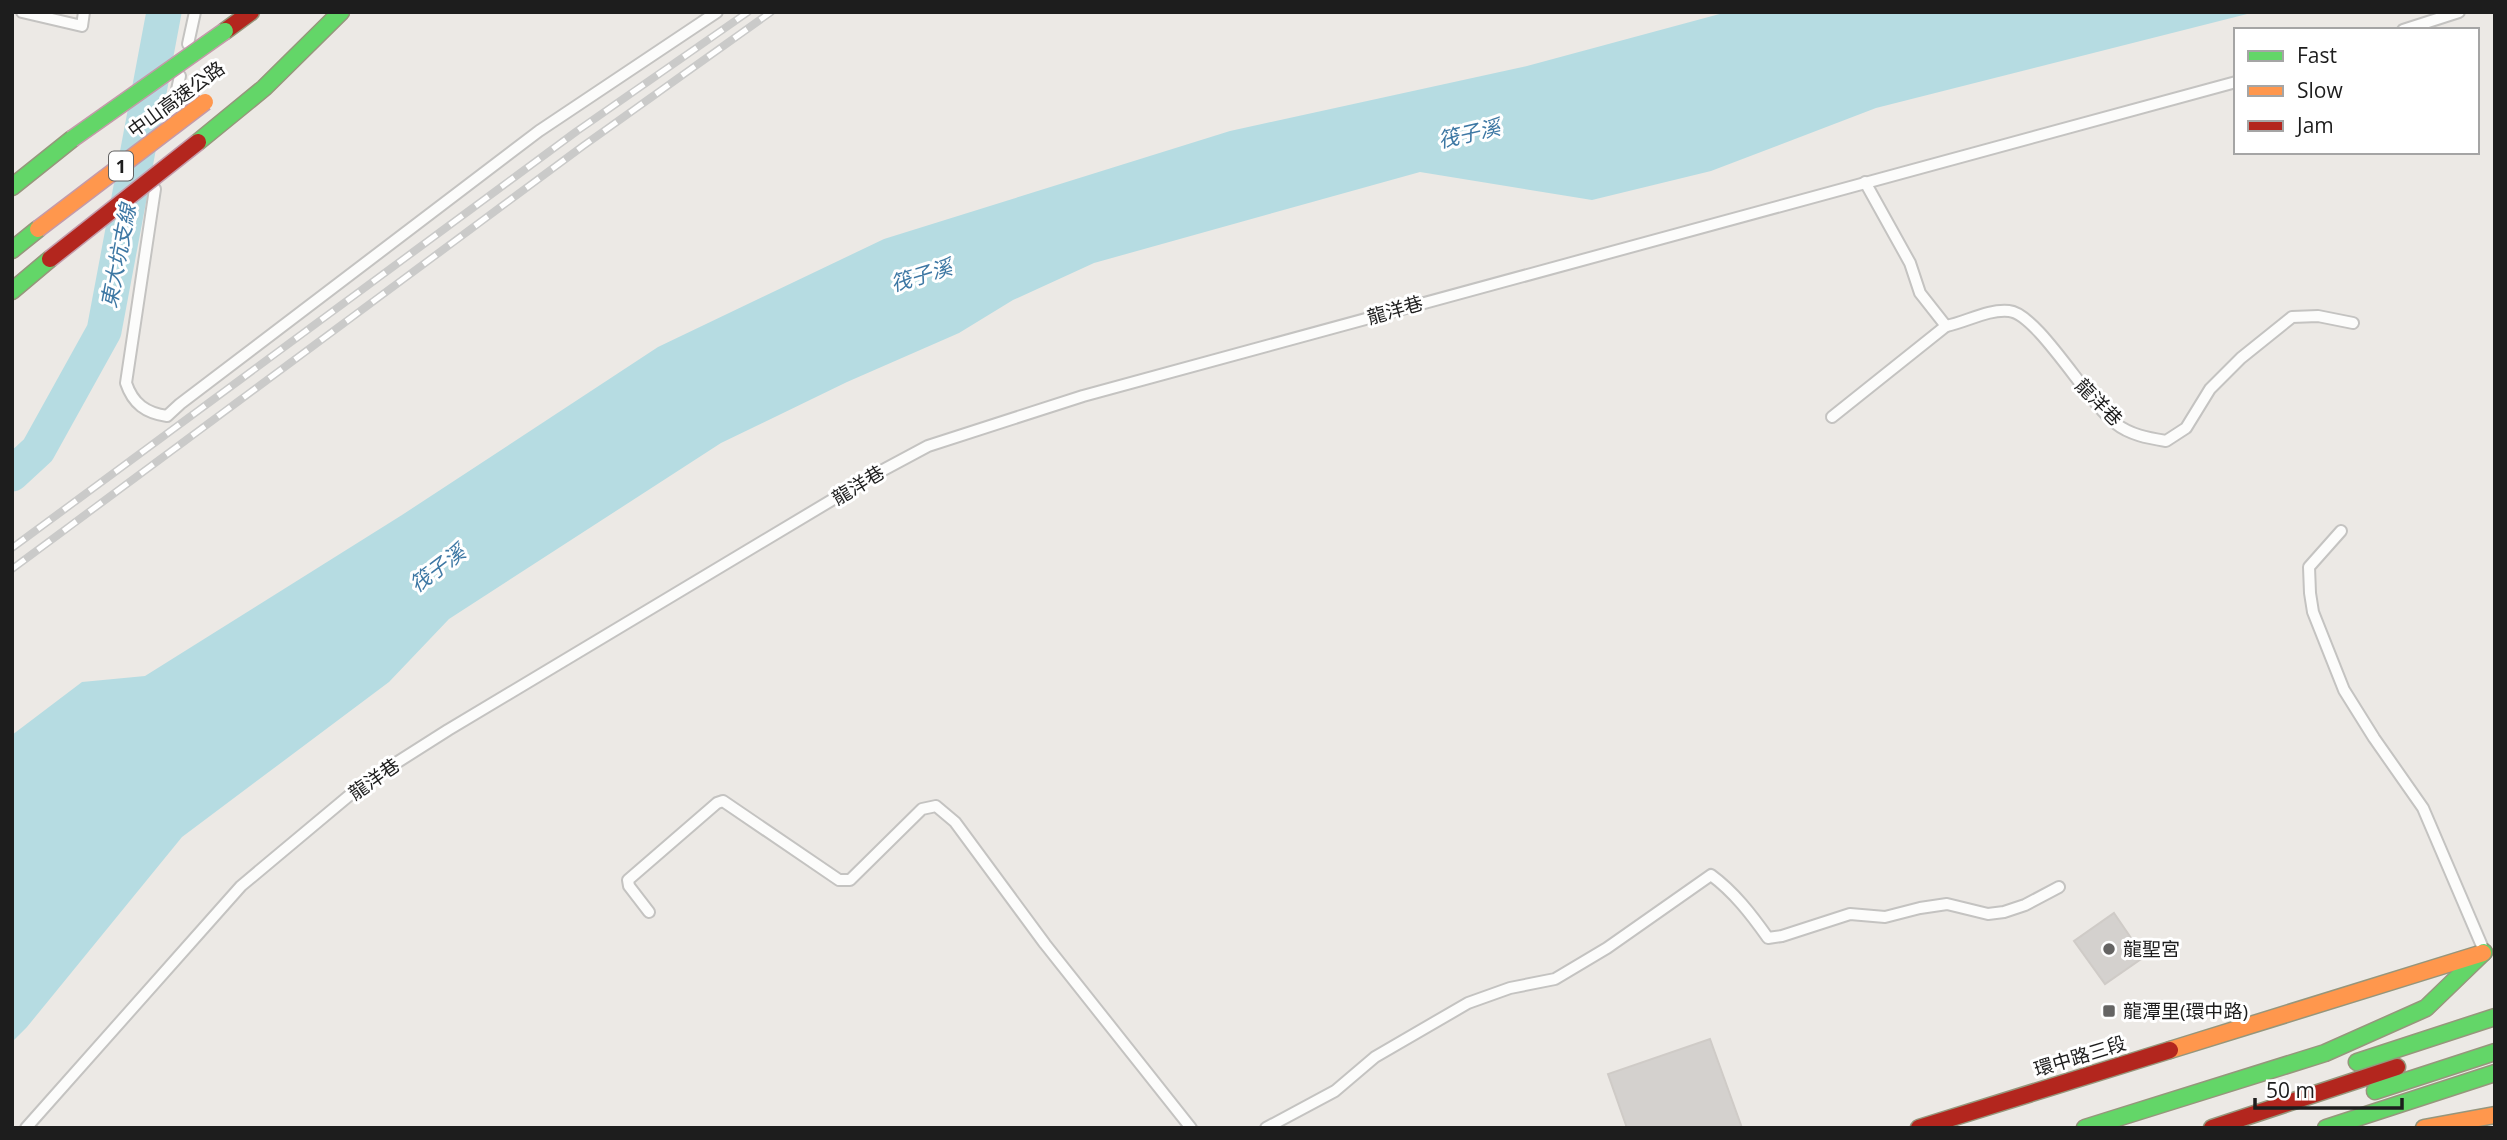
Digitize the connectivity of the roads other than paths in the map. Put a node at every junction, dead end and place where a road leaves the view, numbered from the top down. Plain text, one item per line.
1 (22, 12) edge
2 (84, 12) edge
3 (195, 12) edge
4 (251, 12) edge
5 (335, 12) edge
6 (341, 12) edge
7 (717, 12) edge
8 (2459, 12) edge
9 (2409, 28) edge
10 (281, 50) dead end
11 (2234, 83) edge
12 (210, 98) dead end
13 (164, 148) dead end
14 (161, 161) dead end
15 (40, 163) junction
16 (12, 181) edge
17 (1865, 182) junction
18 (12, 187) edge
19 (12, 250) edge
20 (12, 291) edge
21 (2353, 323) dead end
22 (1946, 326) junction
23 (1832, 417) dead end
24 (2341, 531) dead end
25 (2059, 887) dead end
26 (649, 912) dead end
27 (2490, 951) edge
28 (2495, 1017) edge
29 (2495, 1035) edge
30 (2495, 1052) edge
31 (2338, 1068) dead end
32 (2495, 1073) edge
33 (2495, 1117) edge
34 (28, 1125) edge
35 (1191, 1128) edge
36 (1266, 1128) edge
37 (1919, 1128) edge
38 (2085, 1128) edge
39 (2213, 1128) edge
40 (2264, 1128) edge
41 (2326, 1128) edge
42 (2424, 1128) edge
43 (2469, 1128) edge

1 - 2 lane
3 - 13 lane
4 - 15 main road, 中山高速公路, bridge
5 - 10 main road
6 - 20 main road, bridge
7 - 14 lane
8 - 9 lane
11 - 17 lane, 龍洋巷
12 - 19 main road, 中山高速公路 / 1, bridge
15 - 16 main road
15 - 18 main road, 中山高速公路
17 - 22 lane
17 - 34 lane, 龍洋巷
21 - 22 lane, 龍洋巷
22 - 23 lane, 龍洋巷
24 - 27 lane
25 - 36 lane
26 - 35 lane
27 - 37 main road, 環中路三段
27 - 38 main road
28 - 31 main road
29 - 39 main road
30 - 40 main road
32 - 41 main road
33 - 42 main road
33 - 43 main road

